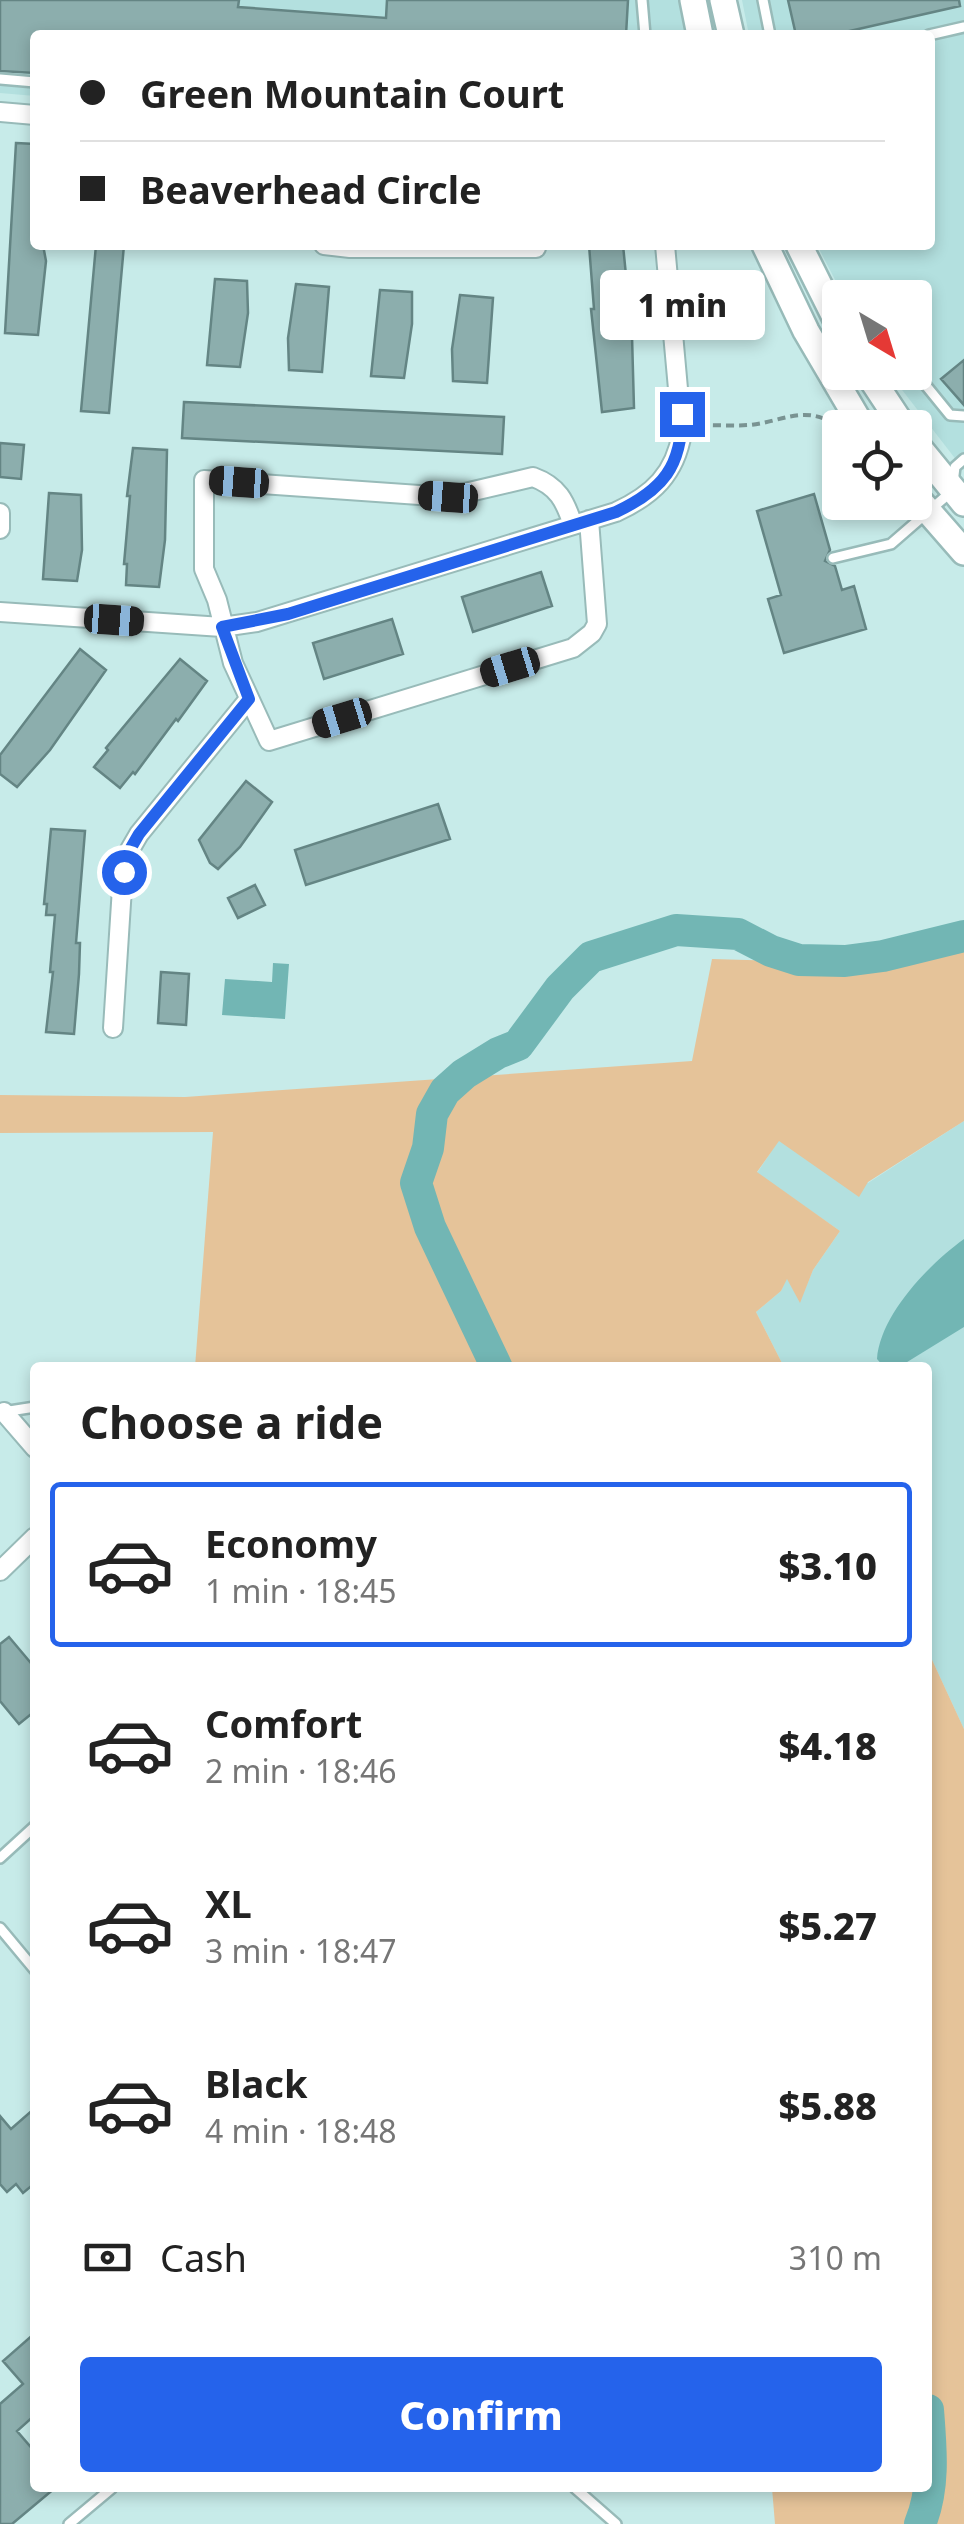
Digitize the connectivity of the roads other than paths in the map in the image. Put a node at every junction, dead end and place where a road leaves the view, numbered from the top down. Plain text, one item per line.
1 (642, 0) edge
2 (692, 0) edge
3 (724, 0) edge
4 (764, 0) edge
5 (964, 27) edge
6 (644, 30) edge
7 (690, 30) edge
8 (699, 30) edge
9 (729, 30) edge
10 (769, 30) edge
11 (935, 34) edge
12 (0, 80) edge
13 (30, 82) edge
14 (0, 112) edge
15 (30, 115) edge
16 (665, 250) edge
17 (767, 250) edge
18 (802, 250) edge
19 (822, 290) edge
20 (930, 390) edge
21 (852, 410) edge
22 (964, 416) edge
23 (964, 460) edge
24 (932, 463) edge
25 (960, 495) edge
26 (932, 502) edge
27 (0, 514) edge
28 (932, 515) edge
29 (910, 520) edge
30 (581, 522) junction
31 (0, 529) edge
32 (964, 552) edge
33 (832, 558) dead end
34 (0, 612) edge
35 (222, 627) junction
36 (249, 699) junction
37 (113, 1028) dead end
38 (30, 1408) edge
39 (2, 1412) edge
40 (30, 1443) edge
41 (30, 1541) edge
42 (0, 1570) edge
43 (30, 1831) edge
44 (0, 1858) edge
45 (0, 1928) edge
46 (30, 1964) edge
47 (107, 2492) edge
48 (580, 2492) edge
49 (68, 2524) edge
50 (616, 2524) edge

1 - 6 lane
2 - 7 lane
2 - 8 main road
3 - 9 main road
4 - 10 lane
5 - 11 lane
12 - 13 lane
14 - 15 street
16 - 30 street
17 - 21 main road
18 - 19 main road
20 - 22 lane
23 - 25 lane
24 - 25 main road
25 - 26 lane
27 - 31 street
28 - 32 main road
29 - 33 lane
30 - 35 street
30 - 35 street
30 - 36 street
34 - 35 street
35 - 36 street
36 - 37 street
38 - 39 lane
39 - 40 street
41 - 42 street
43 - 44 lane
45 - 46 lane
47 - 49 lane
48 - 50 lane

